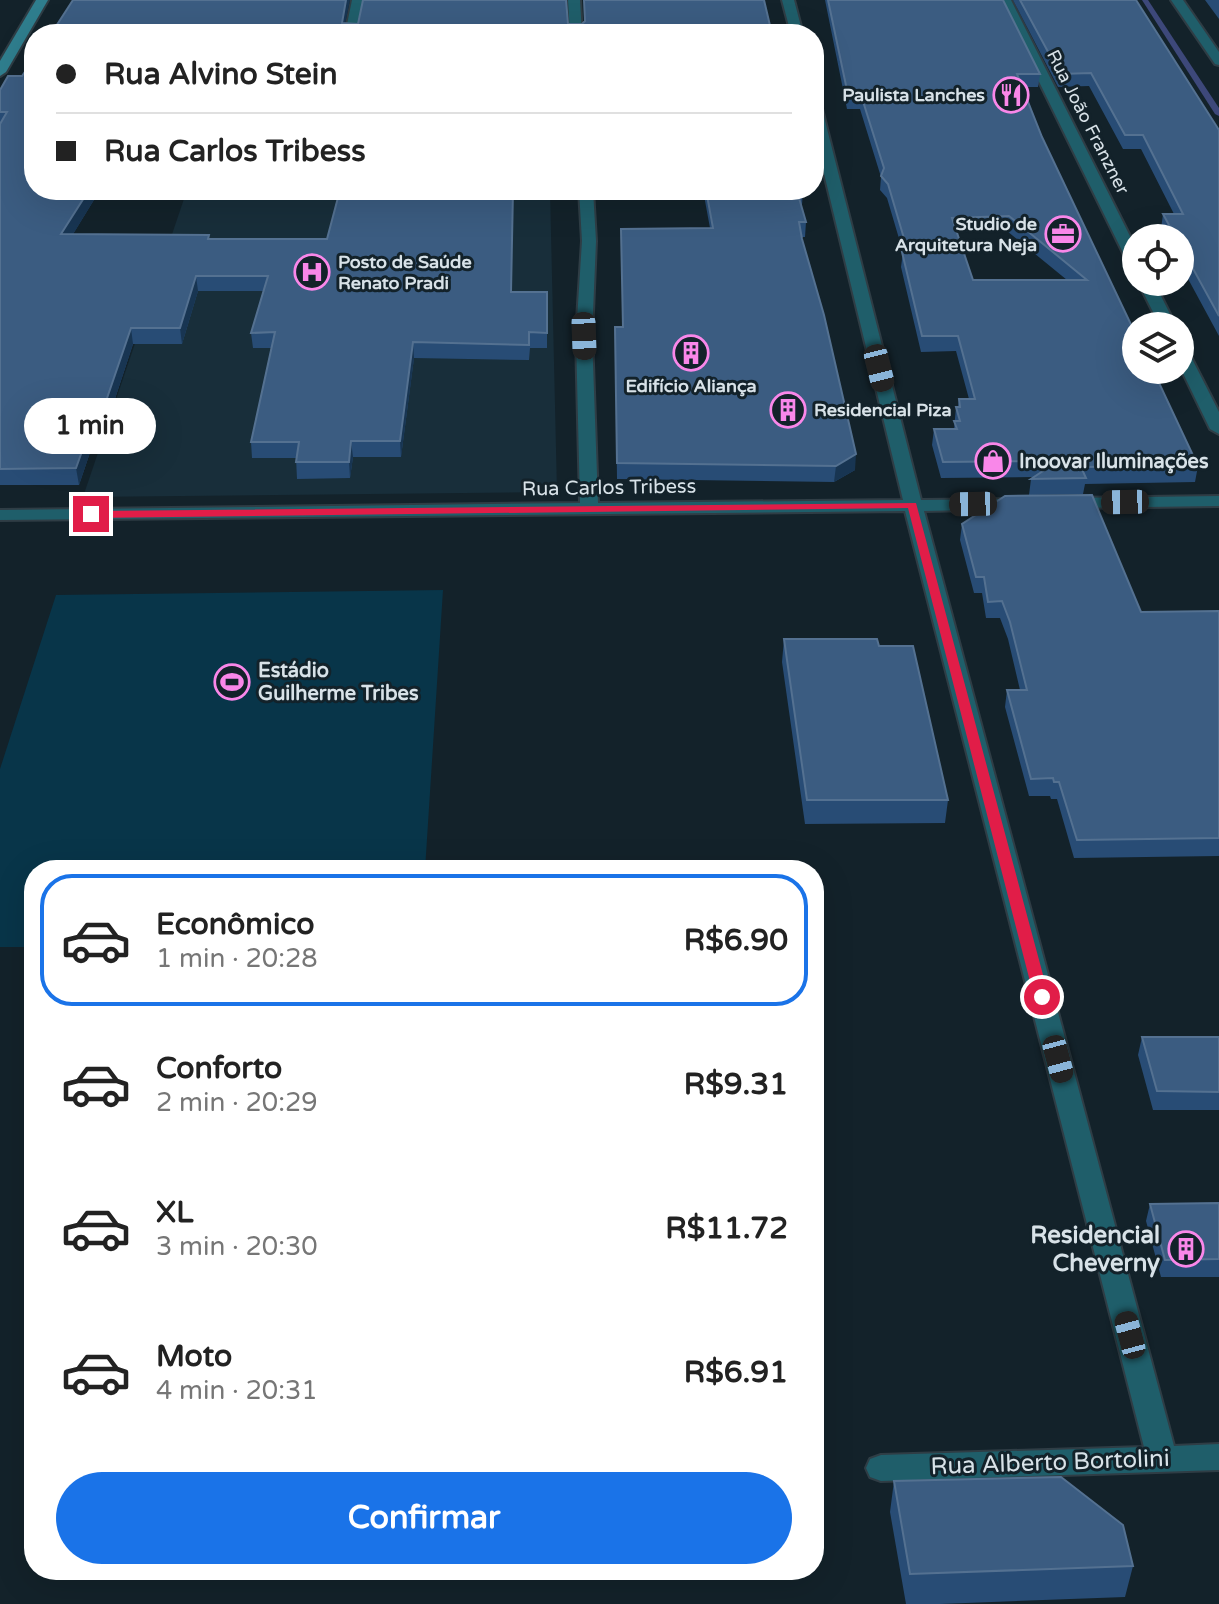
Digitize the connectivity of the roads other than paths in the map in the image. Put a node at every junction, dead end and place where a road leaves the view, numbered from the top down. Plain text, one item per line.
1 (42, 0) edge
2 (358, 0) edge
3 (574, 0) edge
4 (788, 0) edge
5 (1005, 0) edge
6 (1177, 0) edge
7 (28, 24) edge
8 (353, 24) edge
9 (575, 24) edge
10 (794, 24) edge
11 (24, 31) edge
12 (1219, 61) edge
13 (0, 72) edge
14 (824, 145) edge
15 (587, 200) edge
16 (1122, 235) edge
17 (1194, 379) edge
18 (1219, 429) edge
19 (1219, 501) edge
20 (913, 505) junction
21 (589, 510) junction
22 (0, 515) edge
23 (1219, 1457) edge
24 (1162, 1458) junction
25 (881, 1468) dead end

1 - 7 main road
2 - 8 street
3 - 9 street
4 - 10 street
5 - 16 street, Rua João Franzner
6 - 12 street
11 - 13 main road
14 - 20 street
15 - 21 street
17 - 18 street
19 - 20 street, Rua Carlos Tribess
20 - 21 street, Rua Carlos Tribess
20 - 24 street
21 - 22 street, Rua Carlos Tribess
23 - 24 street, Rua Alberto Bortolini
24 - 25 street, Rua Alberto Bortolini

